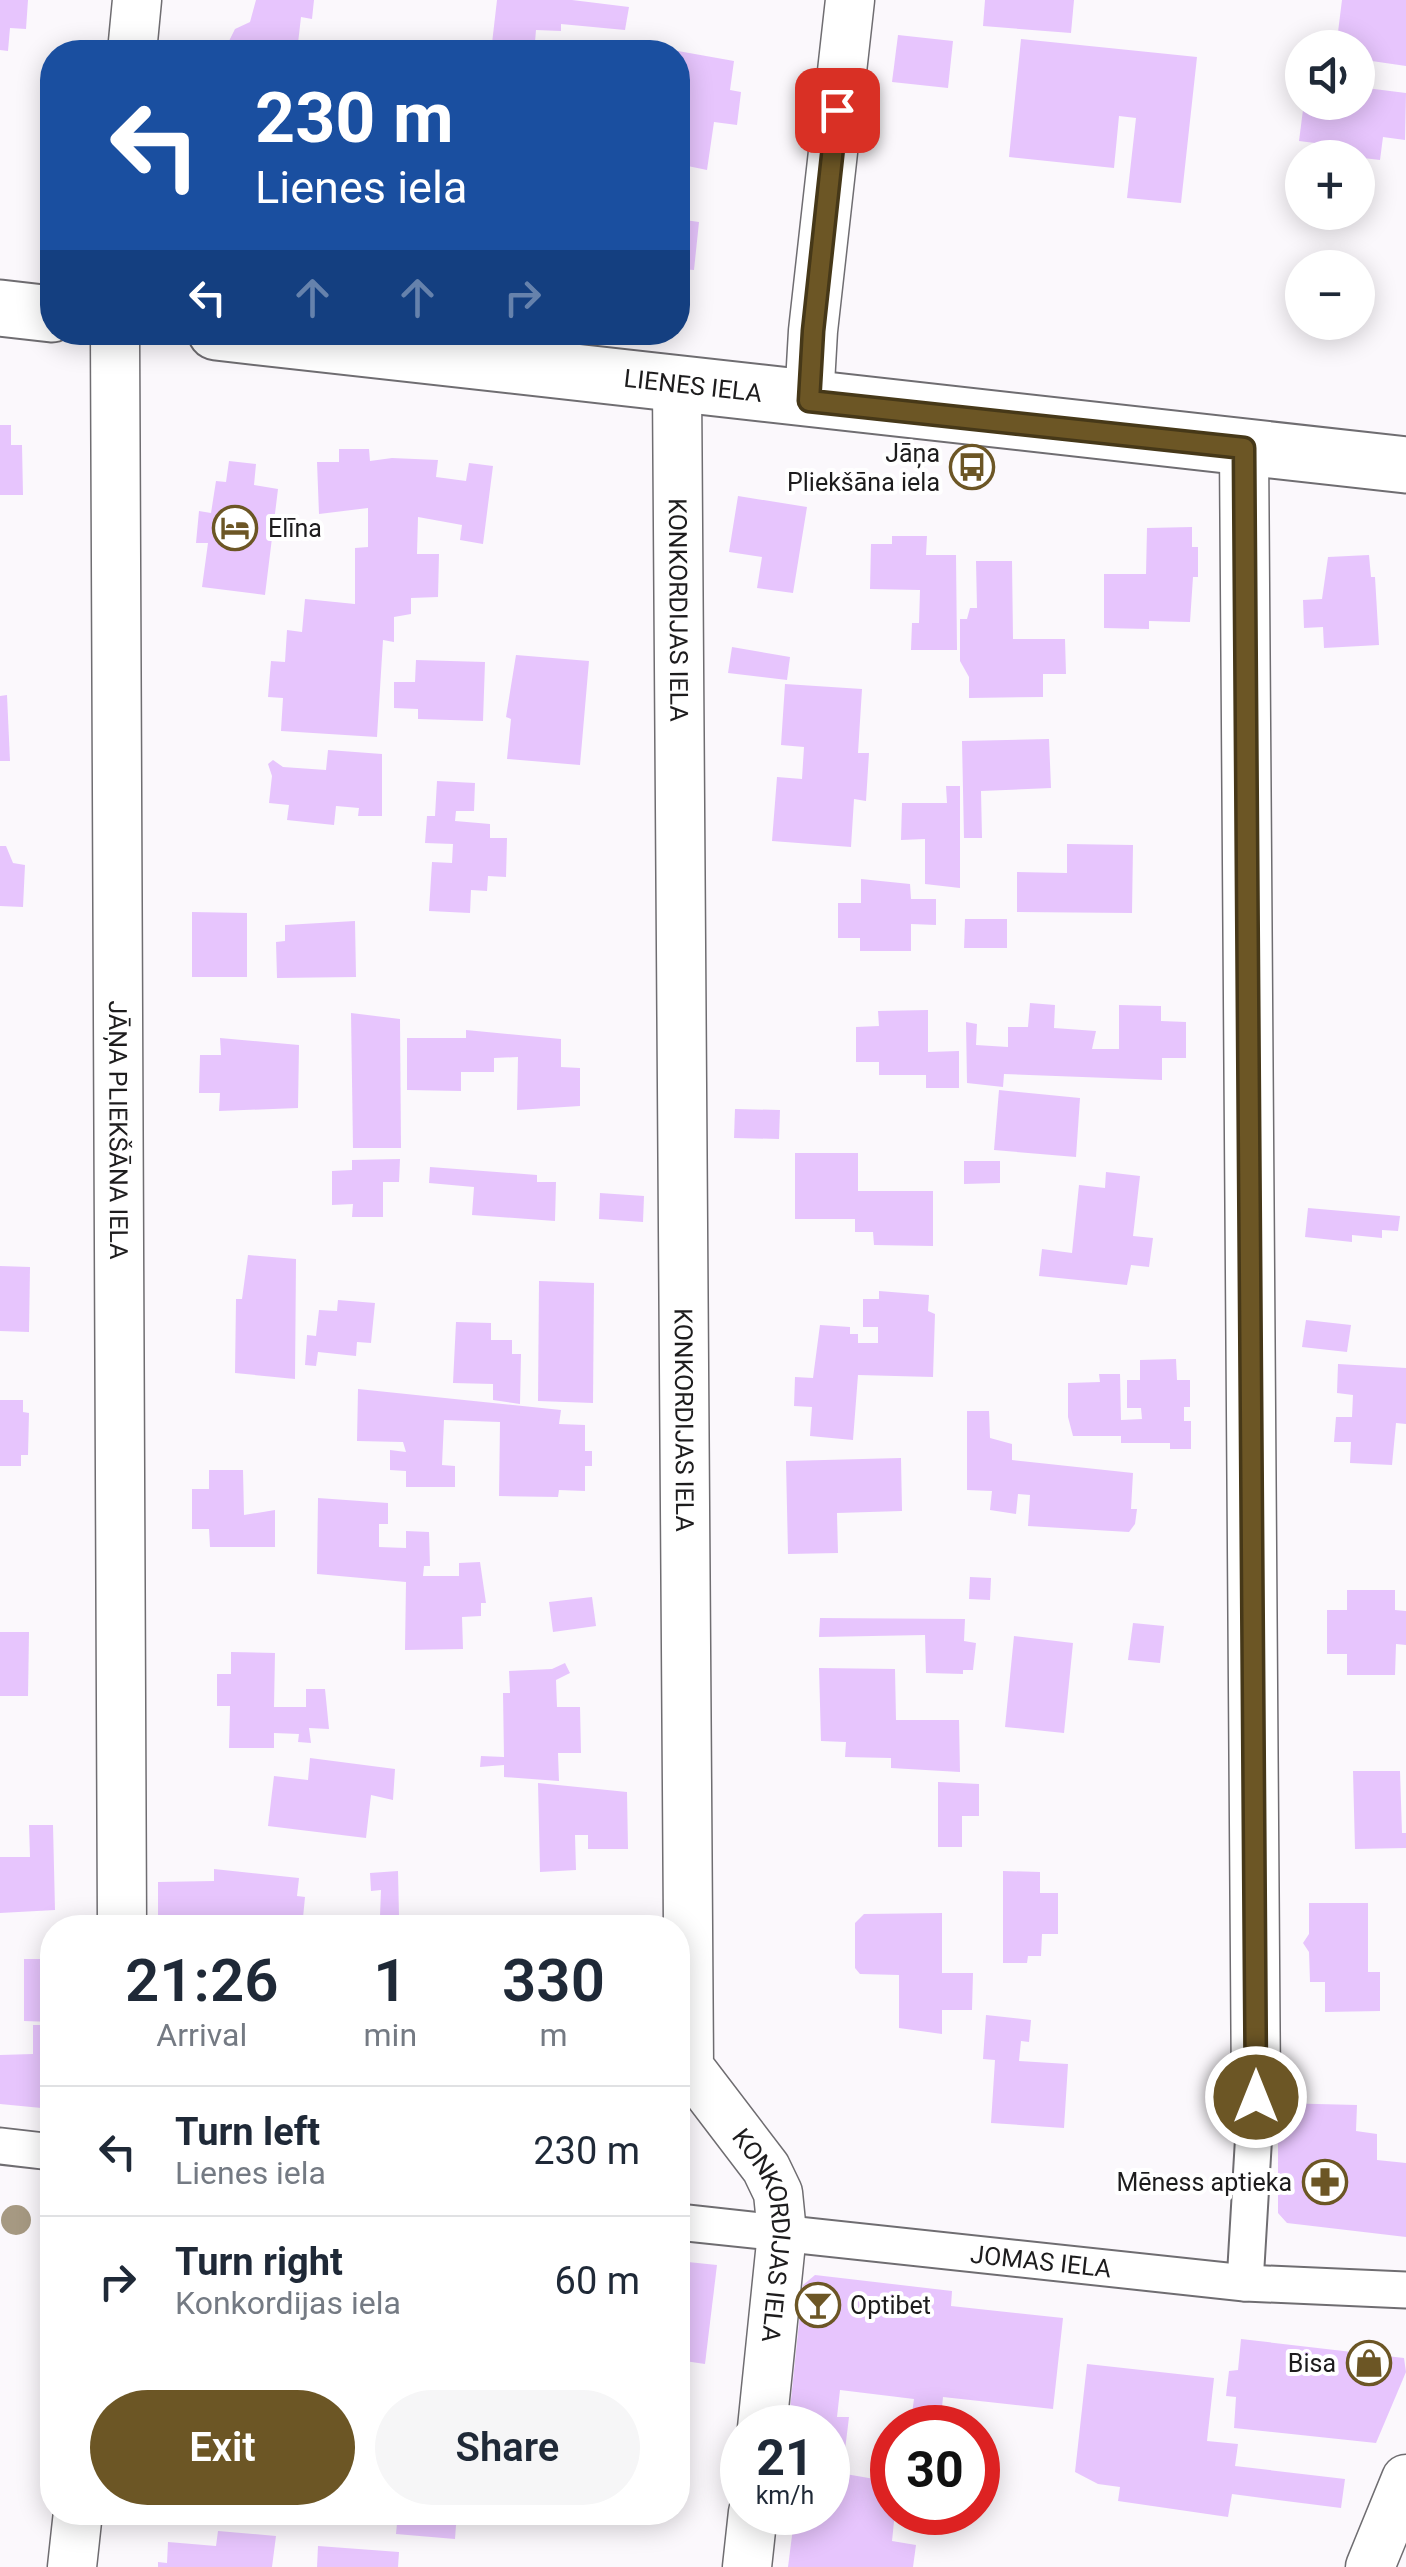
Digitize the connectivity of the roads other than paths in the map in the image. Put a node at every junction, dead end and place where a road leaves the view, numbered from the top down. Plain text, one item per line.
1 (137, 0) edge
2 (850, 0) edge
3 (133, 40) edge
4 (0, 308) edge
5 (40, 313) edge
6 (115, 345) edge
7 (329, 345) edge
8 (677, 385) junction
9 (809, 401) junction
10 (1244, 448) junction
11 (1406, 465) edge
12 (122, 1915) edge
13 (688, 1915) edge
14 (690, 2068) edge
15 (1256, 2097) joint
16 (0, 2146) edge
17 (40, 2151) edge
18 (690, 2223) edge
19 (782, 2233) junction
20 (1245, 2284) junction
21 (1406, 2290) edge
22 (764, 2405) edge
23 (1406, 2479) edge
24 (77, 2525) edge
25 (750, 2535) edge
26 (72, 2567) edge
27 (747, 2567) edge
28 (1370, 2567) edge

1 - 3 street
2 - 9 street
4 - 5 main road
6 - 12 street, JĀŅA PLIEKŠĀNA IELA
7 - 8 main road, LIENES IELA
8 - 9 main road, LIENES IELA
8 - 13 street, KONKORDIJAS IELA
9 - 10 main road, LIENES IELA
10 - 11 main road, LIENES IELA
10 - 15 street
14 - 19 street, KONKORDIJAS IELA
15 - 20 street
16 - 17 street
18 - 19 street, JOMAS IELA
19 - 20 street, JOMAS IELA
19 - 22 street, KONKORDIJAS IELA
20 - 21 street, JOMAS IELA
23 - 28 street
24 - 26 street
25 - 27 street

